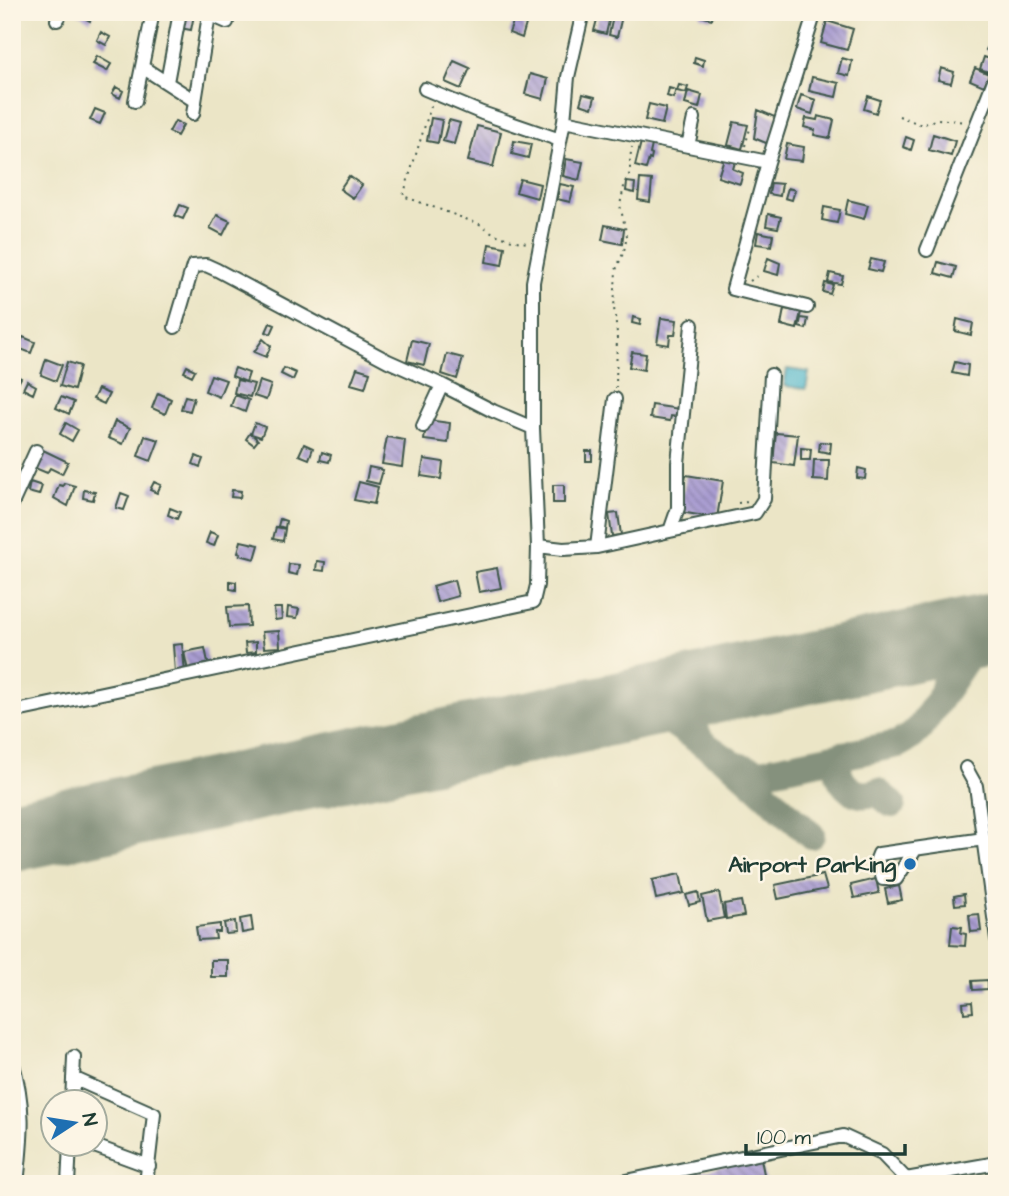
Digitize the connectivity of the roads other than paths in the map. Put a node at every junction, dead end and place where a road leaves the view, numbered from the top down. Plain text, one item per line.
1 (153, 12) edge
2 (180, 12) edge
3 (583, 12) edge
4 (815, 12) edge
5 (206, 14) edge
6 (227, 22) dead end
7 (142, 67) junction
8 (997, 73) edge
9 (167, 82) junction
10 (430, 91) road end
11 (135, 101) dead end
12 (694, 118) dead end
13 (564, 121) junction
14 (560, 140) junction
15 (688, 146) junction
16 (768, 162) junction
17 (927, 250) dead end
18 (807, 307) dead end
19 (692, 325) dead end
20 (175, 327) dead end
21 (771, 375) dead end
22 (442, 385) junction
23 (615, 399) road end
24 (423, 426) dead end
25 (533, 428) junction
26 (36, 452) dead end
27 (12, 504) edge
28 (670, 531) junction
29 (538, 546) junction
30 (597, 547) junction
31 (12, 712) edge
32 (966, 768) dead end
33 (997, 830) edge
34 (983, 831) junction
35 (915, 850) dead end
36 (997, 939) edge
37 (74, 1057) dead end
38 (12, 1061) edge
39 (73, 1078) junction
40 (73, 1088) edge
41 (108, 1150) edge
42 (69, 1158) edge
43 (997, 1163) edge
44 (149, 1166) junction
45 (16, 1184) edge
46 (68, 1184) edge
47 (146, 1184) edge
48 (612, 1184) edge

1 - 7 street
2 - 9 street
3 - 13 street
4 - 16 street
5 - 6 street
5 - 9 street
7 - 9 street
7 - 11 street
8 - 17 street
10 - 14 street
12 - 15 street
13 - 14 street
13 - 15 street
14 - 25 street
15 - 16 street
16 - 18 street
19 - 28 street
20 - 22 street
21 - 28 street
22 - 24 street
22 - 25 street
23 - 30 street
25 - 29 street
26 - 27 street
28 - 30 street
29 - 30 street
29 - 31 street
32 - 34 street
33 - 34 street
34 - 35 street
34 - 36 street
37 - 39 street
38 - 45 street
39 - 40 street
39 - 44 street
41 - 44 street
42 - 46 street
43 - 48 street
44 - 47 street

